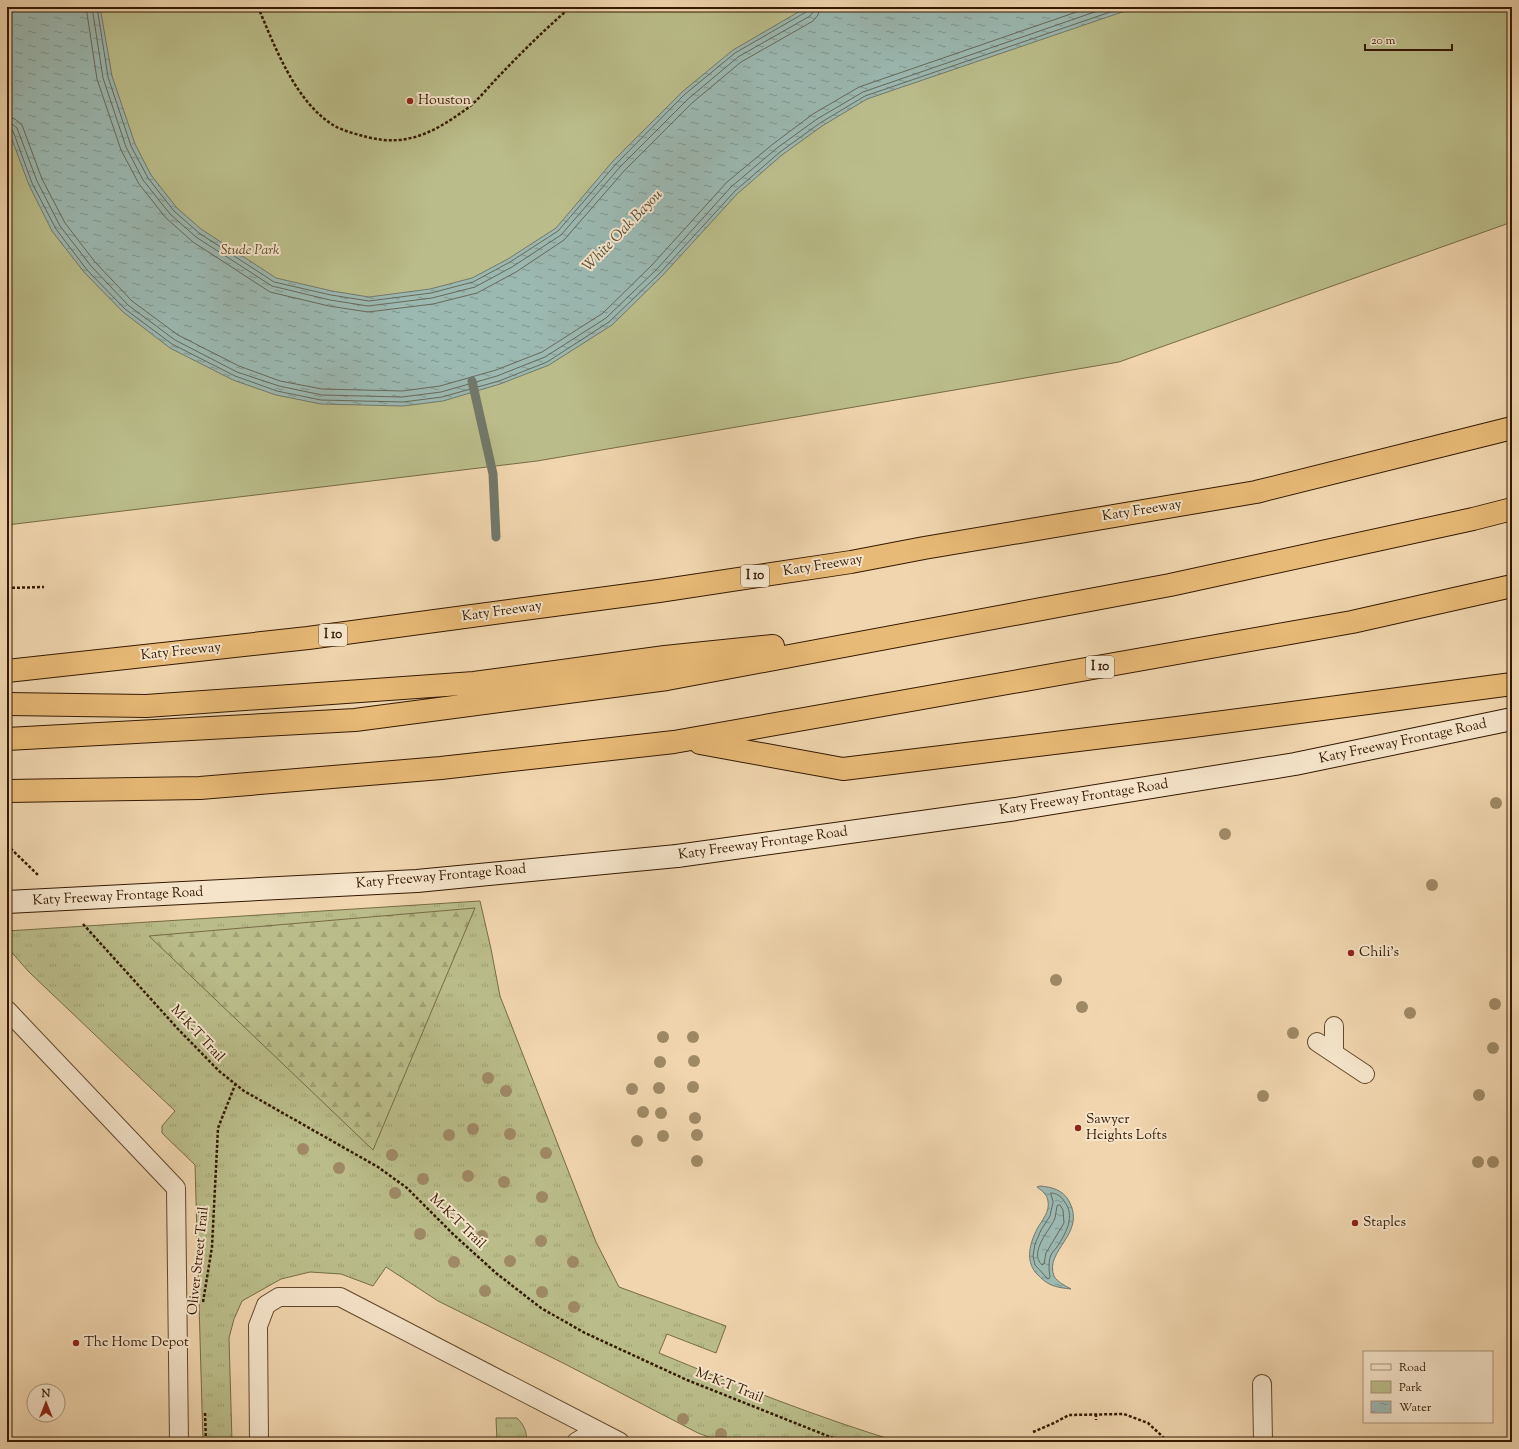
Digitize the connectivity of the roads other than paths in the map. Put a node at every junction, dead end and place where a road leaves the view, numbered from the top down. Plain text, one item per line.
1 (1512, 428) edge
2 (1512, 509) edge
3 (1512, 586) edge
4 (931, 630) junction
5 (7, 671) edge
6 (1512, 684) edge
7 (7, 704) edge
8 (1512, 719) edge
9 (7, 739) edge
10 (680, 741) junction
11 (7, 791) edge
12 (7, 902) edge
13 (7, 1010) edge
14 (1334, 1026) dead end
15 (1317, 1042) dead end
16 (1334, 1053) junction
17 (1365, 1074) dead end
18 (1262, 1384) dead end
19 (596, 1430) junction
20 (179, 1442) edge
21 (259, 1442) edge
22 (576, 1442) edge
23 (620, 1442) edge
24 (1263, 1442) edge

1 - 5 highway, Katy Freeway / I 10
2 - 4 highway
3 - 10 highway, I 10
4 - 7 highway
4 - 9 highway
6 - 10 highway
8 - 12 main road, Katy Freeway Frontage Road, bridge
10 - 11 highway, I 10
13 - 20 lane
14 - 16 lane
15 - 16 lane
16 - 17 lane
18 - 24 lane
19 - 21 lane
19 - 22 lane
19 - 23 lane

